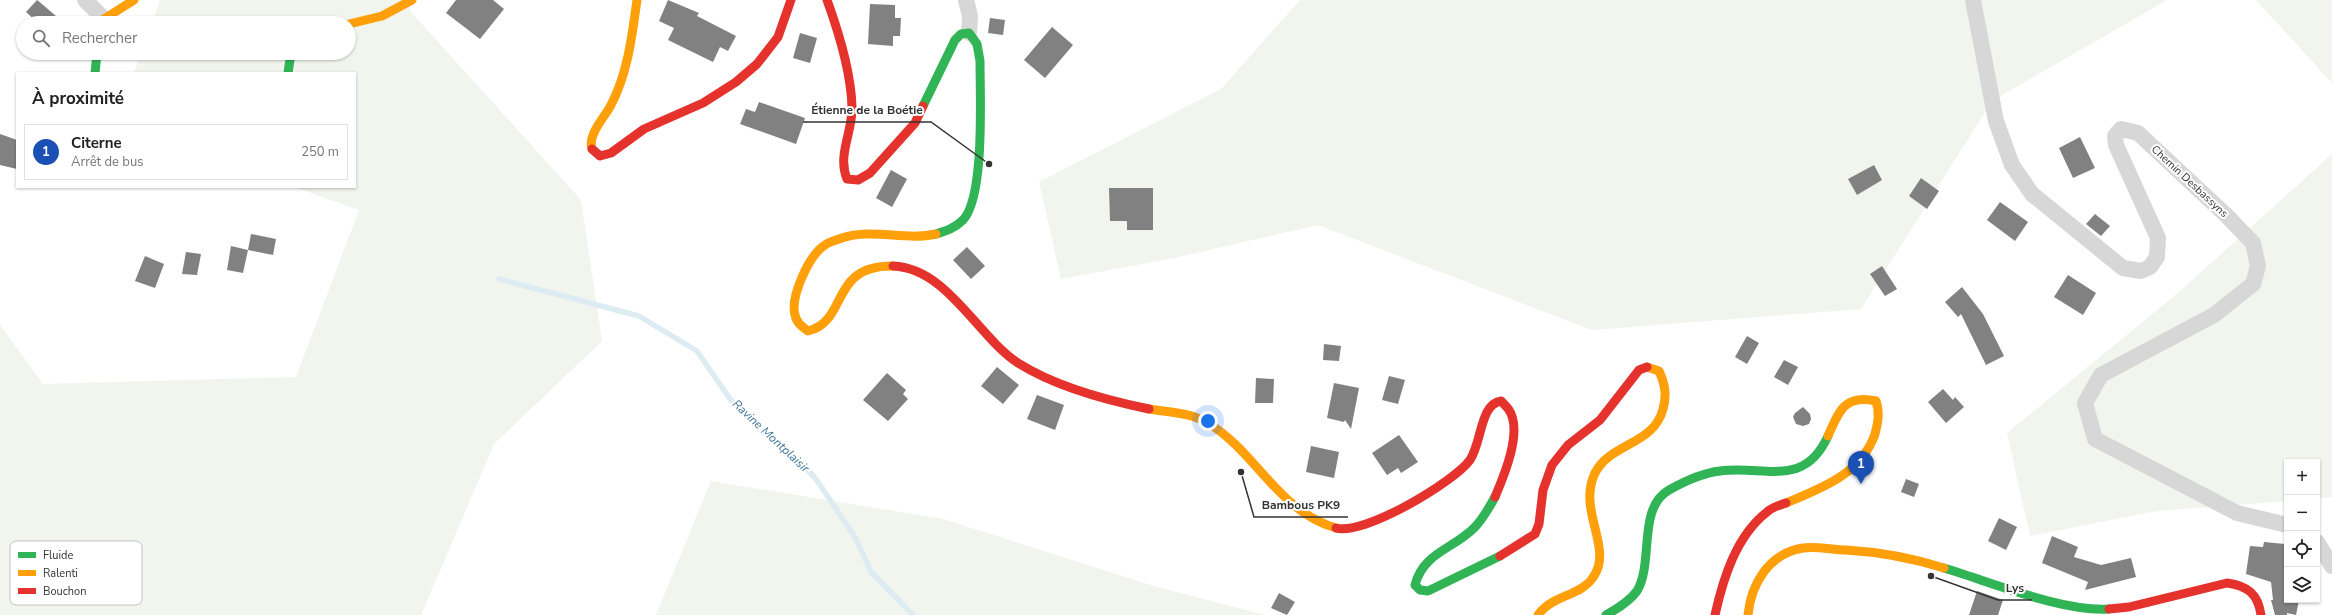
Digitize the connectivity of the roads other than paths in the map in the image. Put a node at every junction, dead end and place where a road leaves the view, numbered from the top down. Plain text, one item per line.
1 (85, 0) edge
2 (134, 0) edge
3 (412, 0) edge
4 (637, 0) edge
5 (791, 0) edge
6 (827, 0) edge
7 (966, 0) edge
8 (1973, 0) edge
9 (99, 16) edge
10 (111, 16) edge
11 (356, 23) edge
12 (969, 33) junction
13 (96, 60) edge
14 (290, 60) edge
15 (95, 72) edge
16 (288, 72) edge
17 (2284, 524) edge
18 (2320, 547) edge
19 (2332, 566) edge
20 (1538, 615) edge
21 (1606, 615) edge
22 (1715, 615) edge
23 (1748, 615) edge
24 (2261, 615) edge

1 - 9 street
2 - 10 main road
3 - 11 main road
4 - 5 main road
6 - 12 main road
7 - 12 street
8 - 17 street, Chemin Desbassyns
12 - 20 main road
13 - 15 main road
14 - 16 main road
18 - 19 street
21 - 22 main road
23 - 24 main road

